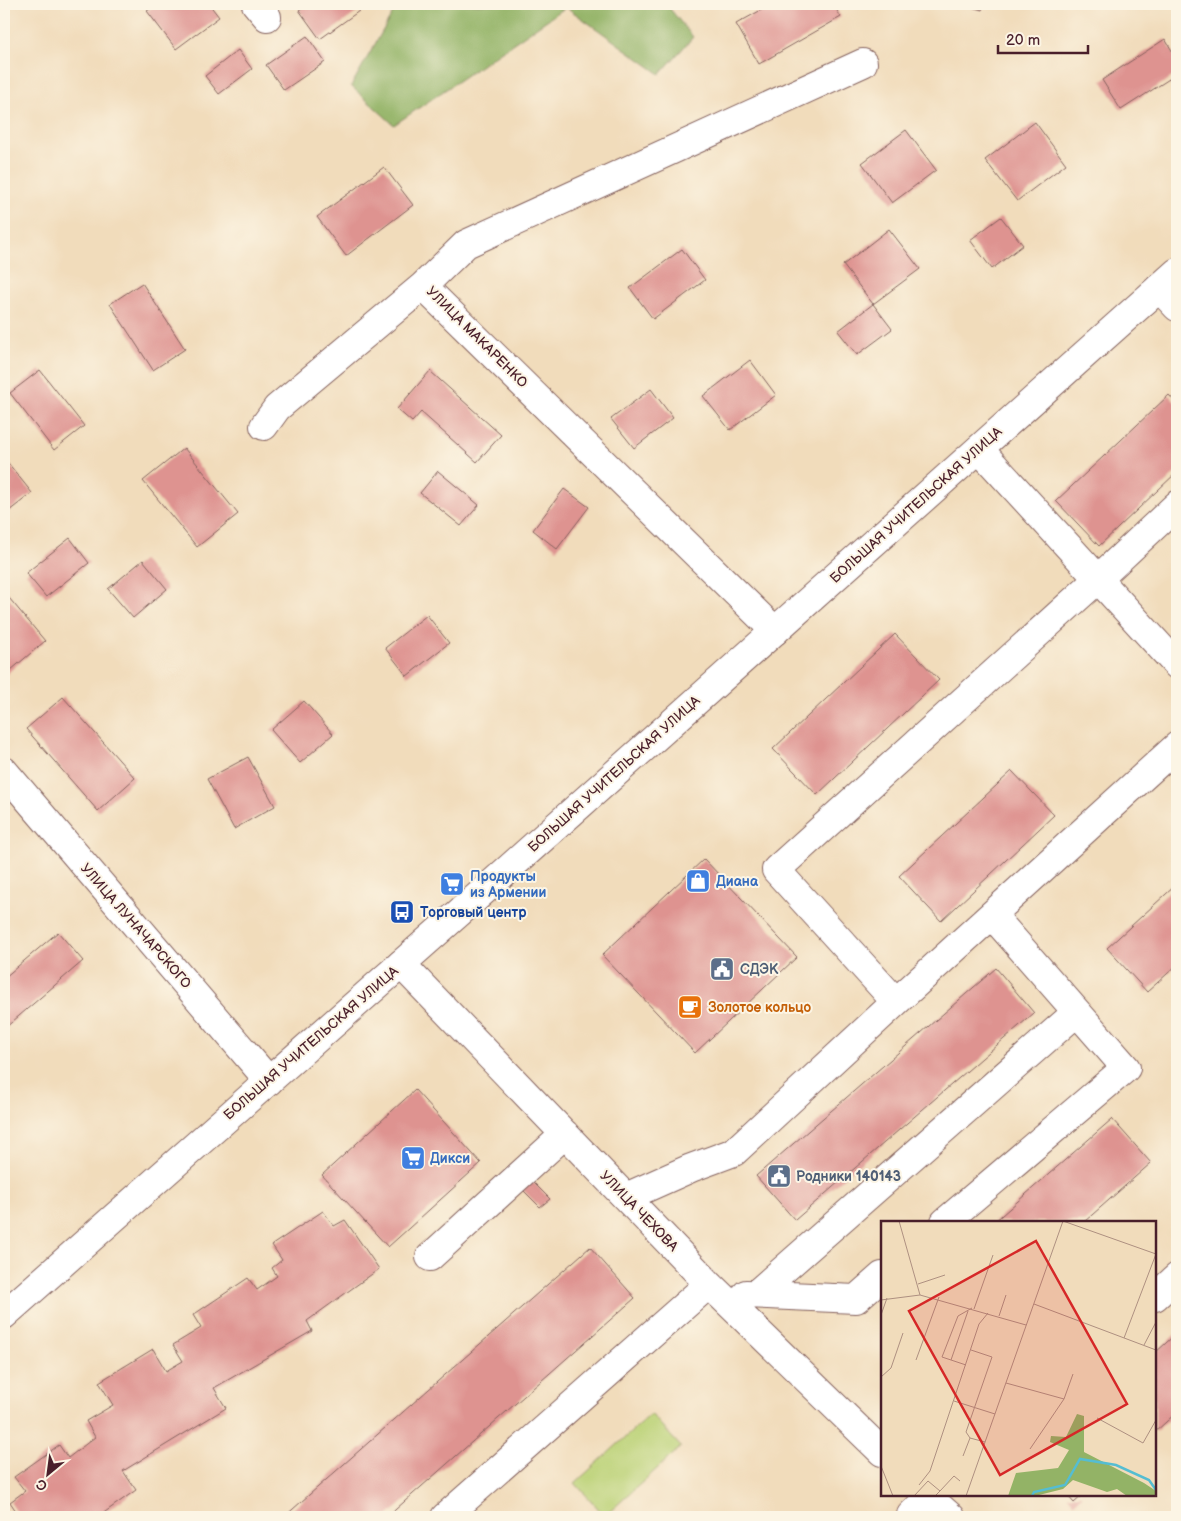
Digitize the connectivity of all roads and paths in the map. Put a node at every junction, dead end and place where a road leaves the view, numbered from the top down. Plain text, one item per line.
1 (863, 63) dead end
2 (423, 286) junction
3 (1171, 289) edge
4 (264, 426) dead end
5 (979, 448) junction
6 (1177, 505) edge
7 (1098, 579) junction
8 (775, 631) junction
9 (1177, 665) edge
10 (1177, 746) edge
11 (4, 771) edge
12 (992, 915) junction
13 (401, 964) junction
14 (896, 1002) junction
15 (1077, 1012) junction
16 (269, 1081) junction
17 (564, 1134) junction
18 (626, 1197) junction
19 (946, 1221) edge
20 (430, 1257) dead end
21 (881, 1277) edge
22 (1177, 1277) edge
23 (714, 1289) junction
24 (756, 1294) junction
25 (1156, 1296) edge
26 (4, 1315) edge
27 (881, 1451) edge
28 (924, 1500) edge
29 (445, 1517) edge
30 (951, 1517) edge

1 - 2 street, УЛИЦА МАКАРЕНКО
2 - 4 street
2 - 8 street, УЛИЦА МАКАРЕНКО
3 - 5 street, БОЛЬШАЯ УЧИТЕЛЬСКАЯ УЛИЦА
5 - 7 street
5 - 8 street, БОЛЬШАЯ УЧИТЕЛЬСКАЯ УЛИЦА
6 - 7 street
7 - 9 street
7 - 14 street
8 - 13 street, БОЛЬШАЯ УЧИТЕЛЬСКАЯ УЛИЦА
10 - 12 street
11 - 16 street, УЛИЦА ЛУНАЧАРСКОГО
12 - 14 street
12 - 15 street
13 - 16 street, БОЛЬШАЯ УЧИТЕЛЬСКАЯ УЛИЦА
13 - 17 street, УЛИЦА ЧЕХОВА
14 - 18 street
15 - 19 street
15 - 24 street
16 - 26 street, БОЛЬШАЯ УЧИТЕЛЬСКАЯ УЛИЦА
17 - 18 street, УЛИЦА ЧЕХОВА
17 - 20 street
18 - 23 street, УЛИЦА ЧЕХОВА
21 - 24 street
22 - 25 street
23 - 24 street
23 - 27 street, УЛИЦА ЧЕХОВА
23 - 29 street
28 - 30 street

